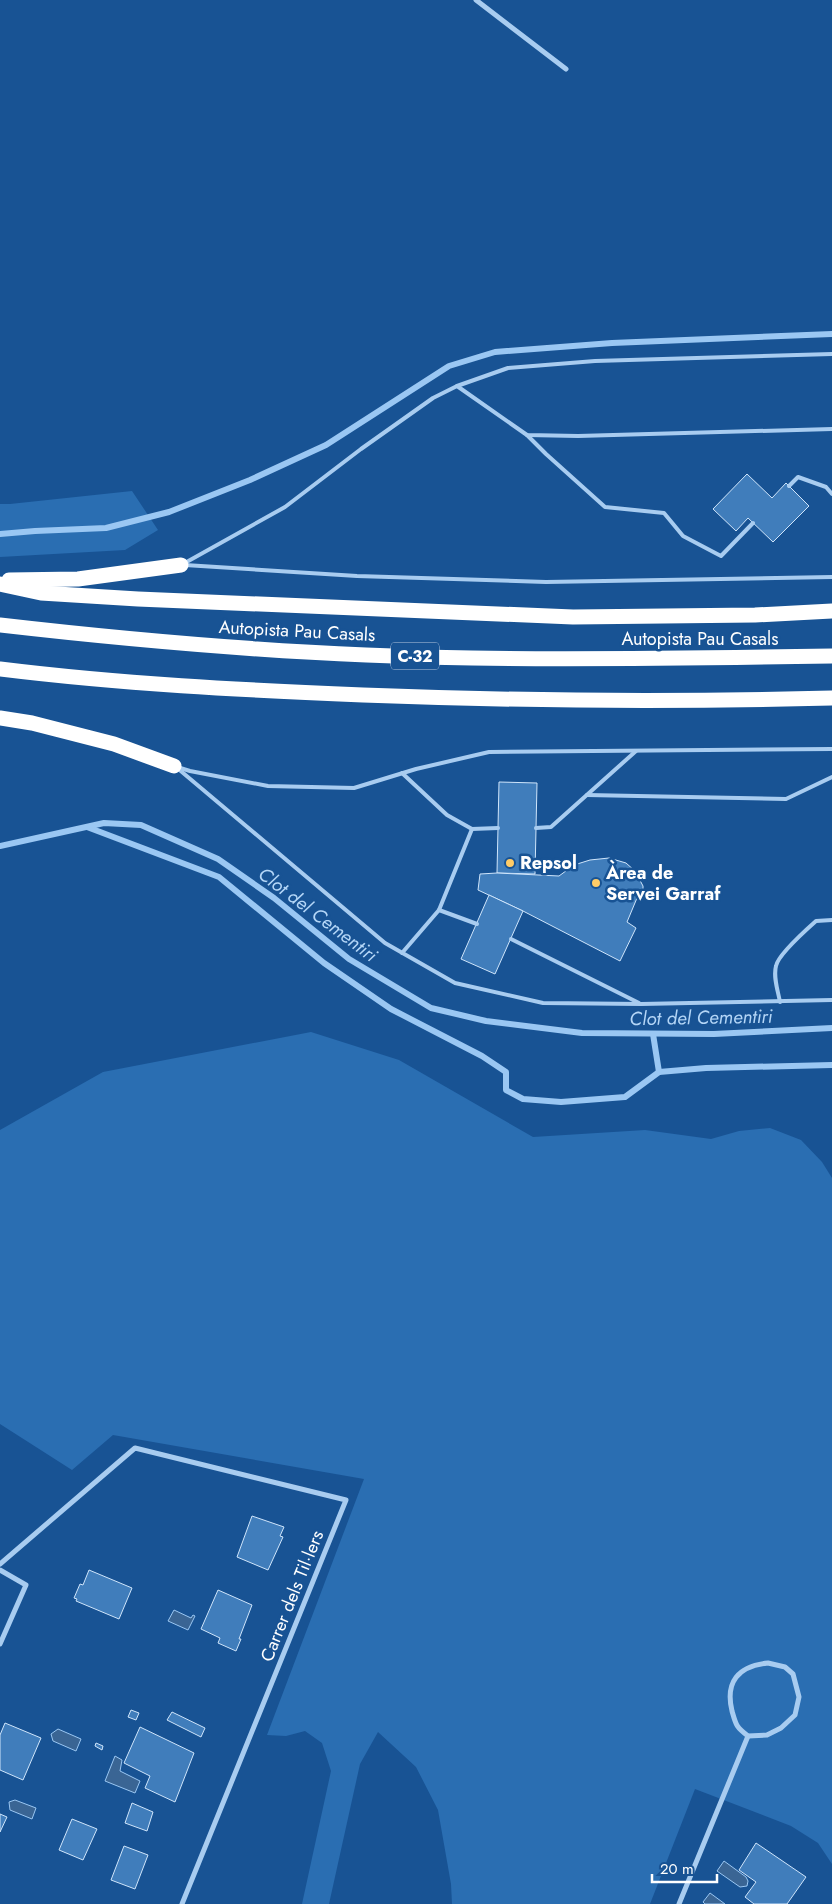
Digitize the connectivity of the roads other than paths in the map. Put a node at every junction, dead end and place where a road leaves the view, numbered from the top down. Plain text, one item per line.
1 (476, 0) edge
2 (566, 68) dead end
3 (832, 354) edge
4 (457, 386) junction
5 (832, 429) edge
6 (527, 435) junction
7 (789, 486) dead end
8 (832, 494) edge
9 (753, 523) dead end
10 (181, 565) junction
11 (832, 577) edge
12 (0, 582) edge
13 (832, 611) edge
14 (0, 625) edge
15 (832, 656) edge
16 (0, 669) edge
17 (832, 698) edge
18 (0, 718) edge
19 (832, 750) edge
20 (636, 751) junction
21 (174, 766) junction
22 (402, 773) junction
23 (832, 778) edge
24 (587, 795) junction
25 (498, 828) dead end
26 (536, 828) dead end
27 (472, 829) junction
28 (439, 910) junction
29 (832, 920) edge
30 (477, 924) dead end
31 (511, 938) dead end
32 (402, 953) junction
33 (832, 1000) edge
34 (780, 1002) junction
35 (641, 1004) junction
36 (0, 1564) edge
37 (0, 1570) edge
38 (0, 1644) edge
39 (748, 1736) junction
40 (182, 1904) edge
41 (679, 1904) edge

1 - 2 street
3 - 4 lane
4 - 6 lane
4 - 10 lane
5 - 6 lane
6 - 9 lane
7 - 8 lane
10 - 11 lane
10 - 12 highway
12 - 13 highway
14 - 15 highway, Autopista Pau Casals / C-32
16 - 17 highway
18 - 21 highway
19 - 20 lane
20 - 22 lane
20 - 24 lane
21 - 22 lane
21 - 32 lane
22 - 27 lane
23 - 24 lane
24 - 26 lane
25 - 27 lane
27 - 28 lane
28 - 30 lane
28 - 32 lane
29 - 34 lane
31 - 35 lane
32 - 35 lane
33 - 34 lane
34 - 35 lane
36 - 40 street, Carrer dels Til·lers
37 - 38 street
39 - 39 street
39 - 41 street

